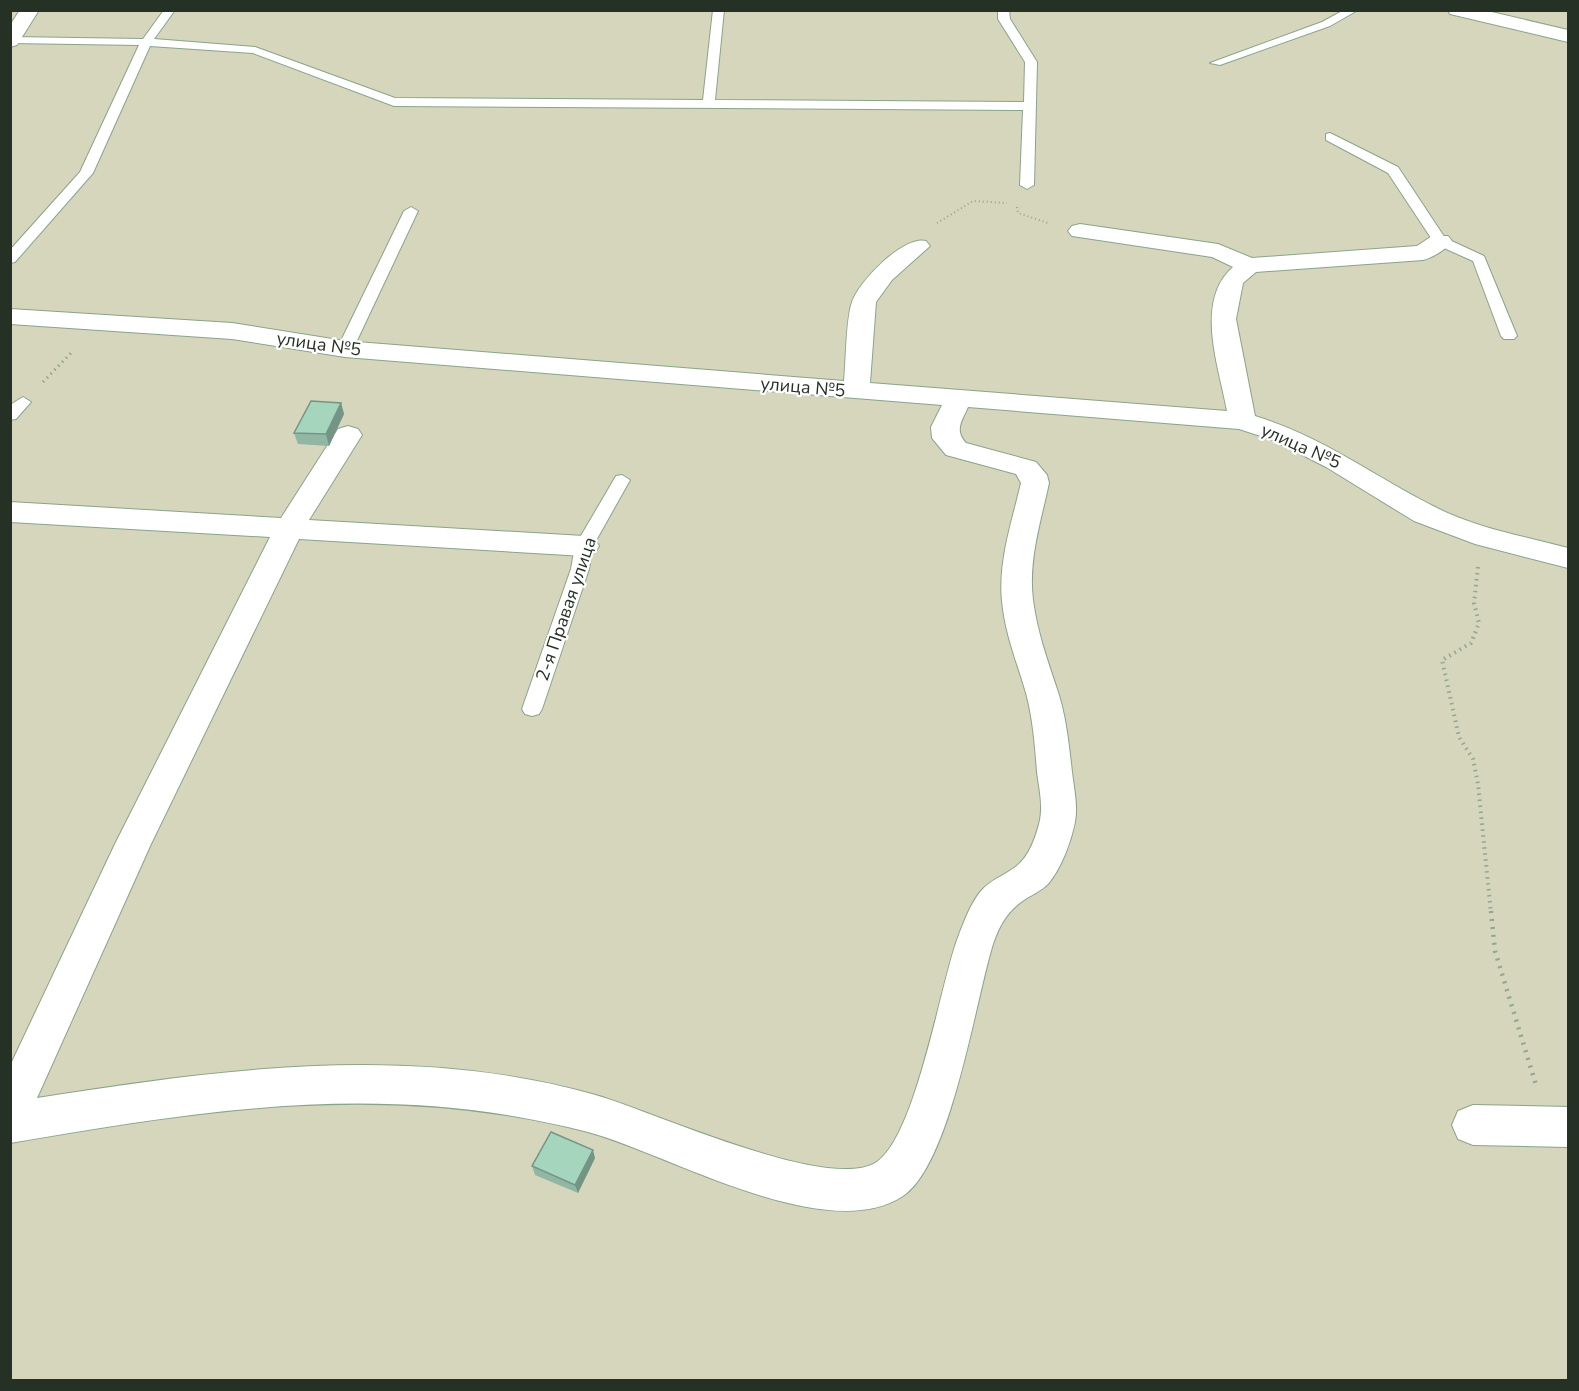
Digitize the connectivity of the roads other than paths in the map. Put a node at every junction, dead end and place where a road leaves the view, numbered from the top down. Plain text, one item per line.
1 (30, 10) edge
2 (170, 10) edge
3 (719, 10) edge
4 (1003, 10) edge
5 (1353, 10) edge
6 (1457, 10) edge
7 (1569, 36) edge
8 (11, 40) edge
9 (146, 42) junction
10 (1216, 63) dead end
11 (710, 103) junction
12 (1030, 106) junction
13 (1330, 137) dead end
14 (1028, 185) dead end
15 (411, 211) dead end
16 (1080, 231) road end
17 (1440, 242) junction
18 (918, 246) road end
19 (10, 259) edge
20 (1249, 265) junction
21 (10, 316) edge
22 (1509, 336) dead end
23 (345, 349) junction
24 (856, 392) junction
25 (958, 400) junction
26 (23, 402) road end
27 (10, 415) edge
28 (1242, 421) junction
29 (348, 435) dead end
30 (622, 480) dead end
31 (10, 512) edge
32 (290, 529) junction
33 (584, 546) junction
34 (1569, 558) edge
35 (532, 708) dead end
36 (10, 1112) edge
37 (10, 1123) edge
38 (1473, 1125) dead end
39 (1561, 1126) edge

1 - 8 street
2 - 9 lane
3 - 11 lane
4 - 12 lane
5 - 10 lane
6 - 7 street
8 - 9 lane
9 - 11 lane
9 - 19 lane
11 - 12 lane
12 - 14 lane
13 - 17 lane
15 - 23 lane
16 - 20 street
17 - 20 street
17 - 22 lane
18 - 24 street
20 - 28 street
21 - 23 street, улица №5
23 - 24 street, улица №5
24 - 25 street, улица №5
25 - 28 street, улица №5
25 - 37 street
26 - 27 lane
28 - 34 street, улица №5
29 - 32 street
30 - 33 lane, 2-я Правая улица
31 - 32 street
32 - 33 street
32 - 36 street
33 - 35 lane, 2-я Правая улица
38 - 39 street

